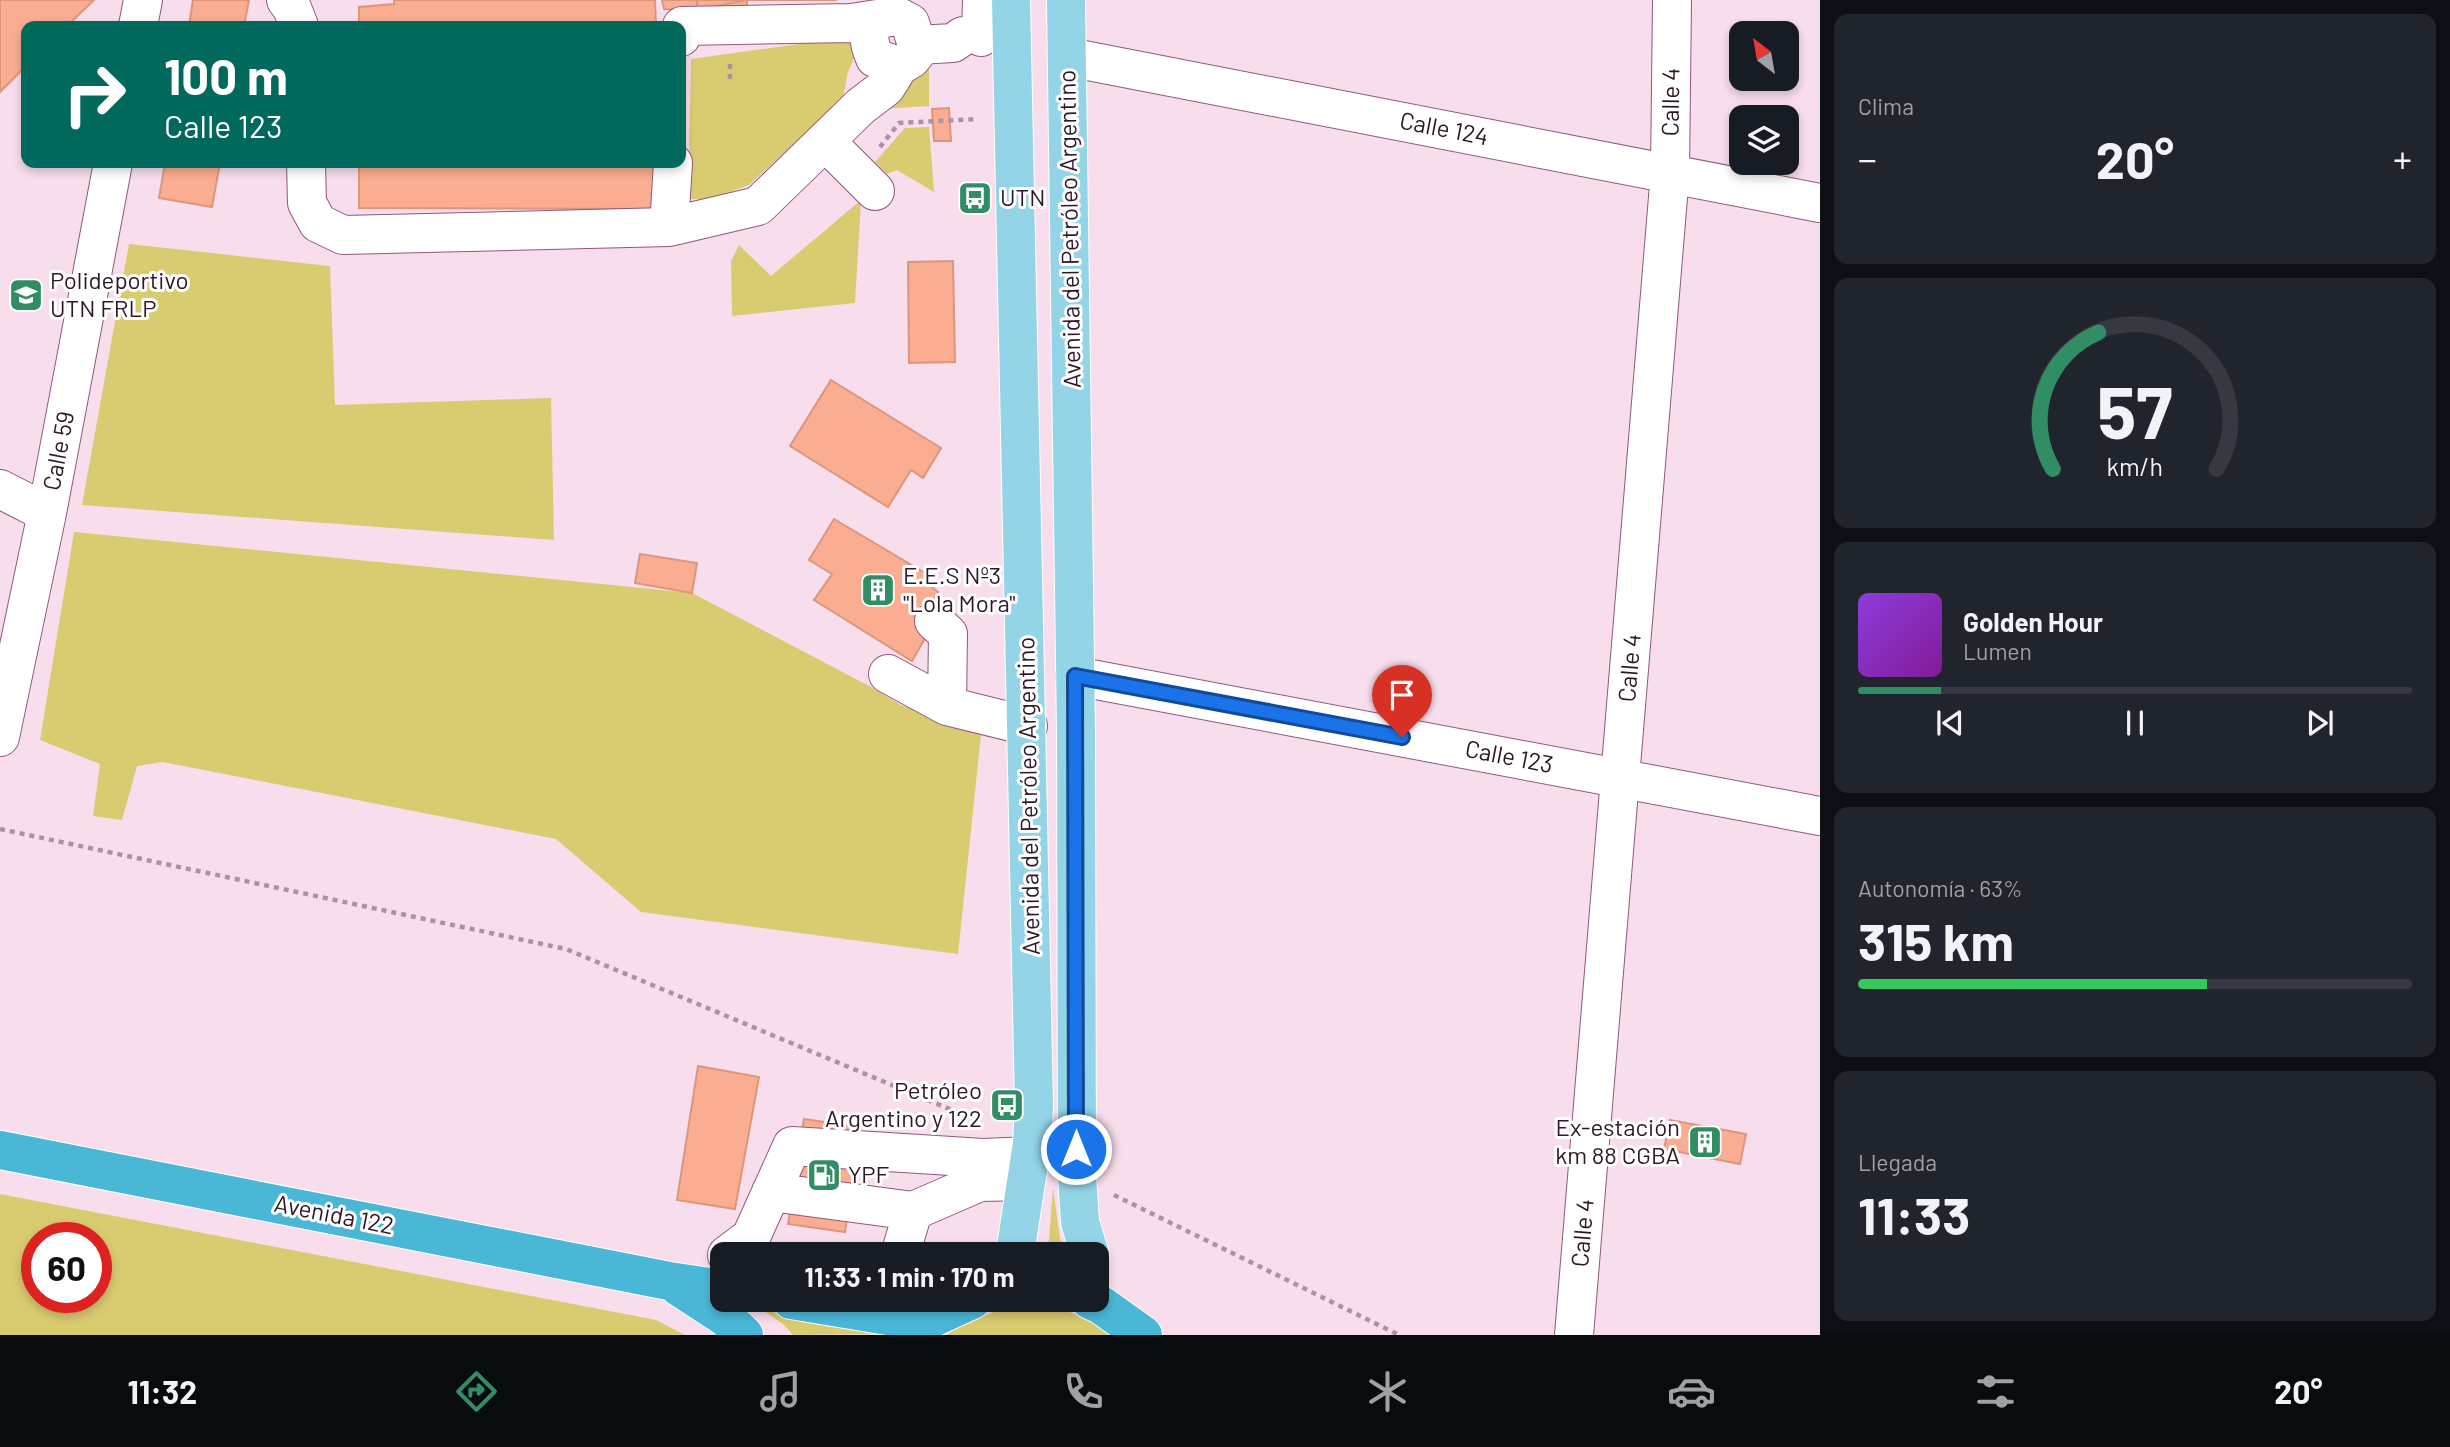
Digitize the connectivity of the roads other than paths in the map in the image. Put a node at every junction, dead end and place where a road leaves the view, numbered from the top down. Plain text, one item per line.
1 (143, 0) edge
2 (286, 0) edge
3 (1066, 0) edge
4 (1672, 0) edge
5 (139, 21) edge
6 (297, 21) edge
7 (990, 22) edge
8 (686, 26) edge
9 (897, 44) junction
10 (1068, 57) junction
11 (826, 142) junction
12 (112, 168) edge
13 (306, 168) edge
14 (673, 168) edge
15 (1670, 173) junction
16 (865, 181) road end
17 (1820, 203) edge
18 (670, 225) junction
19 (0, 489) edge
20 (47, 513) junction
21 (934, 621) dead end
22 (888, 674) dead end
23 (1075, 676) junction
24 (947, 706) junction
25 (1028, 726) junction
26 (0, 737) edge
27 (1621, 778) junction
28 (1820, 816) edge
29 (0, 1150) edge
30 (1029, 1160) junction
31 (771, 1192) junction
32 (913, 1211) junction
33 (744, 1242) edge
34 (904, 1242) edge
35 (1015, 1242) edge
36 (1086, 1242) edge
37 (710, 1269) edge
38 (693, 1284) edge
39 (1109, 1289) edge
40 (1109, 1311) edge
41 (888, 1312) edge
42 (949, 1312) edge
43 (917, 1329) edge
44 (1135, 1329) edge
45 (744, 1335) edge
46 (1574, 1335) edge

1 - 5 street
2 - 6 street
3 - 10 main road, Avenida del Petróleo Argentino
4 - 15 street, Calle 4
7 - 9 street
7 - 25 main road, Avenida del Petróleo Argentino
8 - 9 street
9 - 11 street
9 - 18 street
10 - 15 street, Calle 124
10 - 23 main road, Avenida del Petróleo Argentino
11 - 16 street
11 - 18 street
12 - 20 street, Calle 59
13 - 18 street
14 - 18 street
15 - 17 street, Calle 124
15 - 27 street, Calle 4
19 - 20 street
20 - 26 street, Calle 59
21 - 24 street
22 - 24 street
23 - 27 street, Calle 123
23 - 36 main road, Avenida del Petróleo Argentino
24 - 25 street
25 - 30 main road, Avenida del Petróleo Argentino
27 - 28 street, Calle 123
27 - 46 street, Calle 4
29 - 38 highway, Avenida 122
30 - 31 street
30 - 32 street
30 - 35 main road, Avenida del Petróleo Argentino
31 - 32 street
31 - 33 street
32 - 34 street
37 - 38 street
38 - 45 highway, Avenida 122
39 - 44 main road
40 - 44 highway
41 - 43 highway
42 - 43 highway

